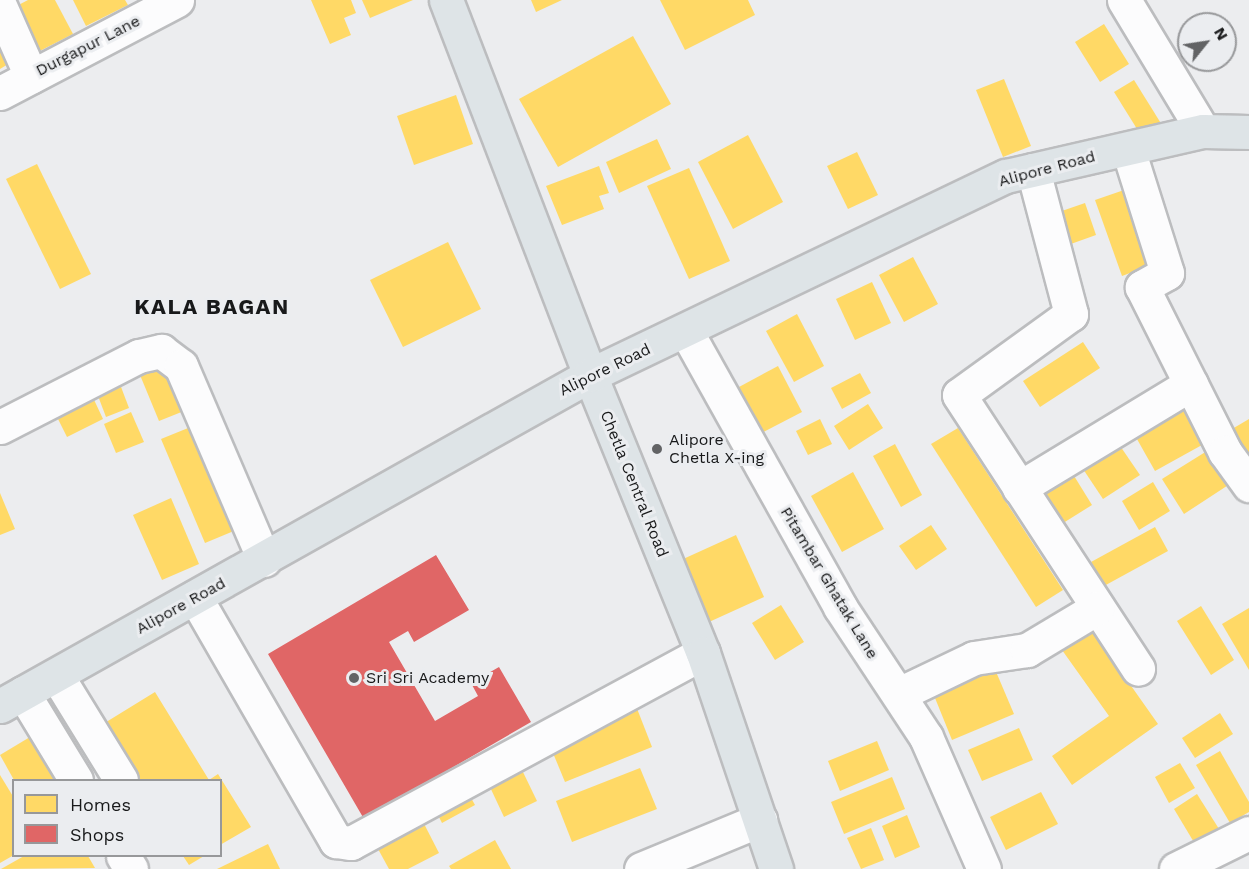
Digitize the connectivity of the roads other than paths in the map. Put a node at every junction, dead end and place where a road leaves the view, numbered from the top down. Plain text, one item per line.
1 (177, 0) edge
2 (446, 0) edge
3 (1127, 5) edge
4 (0, 6) edge
5 (137, 9) edge
6 (31, 76) junction
7 (0, 93) edge
8 (1203, 131) junction
9 (1249, 132) edge
10 (1128, 148) junction
11 (1034, 170) junction
12 (686, 331) junction
13 (590, 375) junction
14 (1191, 384) junction
15 (0, 427) edge
16 (1249, 485) edge
17 (1019, 489) junction
18 (264, 560) junction
19 (195, 597) junction
20 (1097, 608) junction
21 (704, 653) junction
22 (1138, 669) dead end
23 (57, 676) junction
24 (899, 694) junction
25 (12, 699) edge
26 (75, 779) edge
27 (120, 779) edge
28 (760, 820) junction
29 (1249, 833) edge
30 (641, 869) edge
31 (776, 869) edge
32 (984, 869) edge
33 (1176, 869) edge

1 - 5 street, Durgapur Lane
2 - 13 main road, Chetla Central Road
3 - 8 street
4 - 6 street
5 - 6 street, Durgapur Lane
6 - 7 street, Durgapur Lane
8 - 9 main road, Alipore Road
8 - 10 main road, Alipore Road
10 - 11 main road, Alipore Road
10 - 14 street
11 - 12 main road, Alipore Road
11 - 17 street
12 - 13 main road, Alipore Road
12 - 24 street, Pitambar Ghatak Lane
13 - 18 main road, Alipore Road
13 - 21 main road, Chetla Central Road
14 - 16 street
14 - 17 street
15 - 18 street
17 - 20 street
18 - 19 main road, Alipore Road
19 - 21 street
19 - 23 main road, Alipore Road
20 - 22 street
20 - 24 street
21 - 28 main road, Chetla Central Road
23 - 25 main road, Alipore Road
23 - 27 street
24 - 32 street, Pitambar Ghatak Lane
25 - 26 street
28 - 30 street
28 - 31 main road, Chetla Central Road
29 - 33 street

